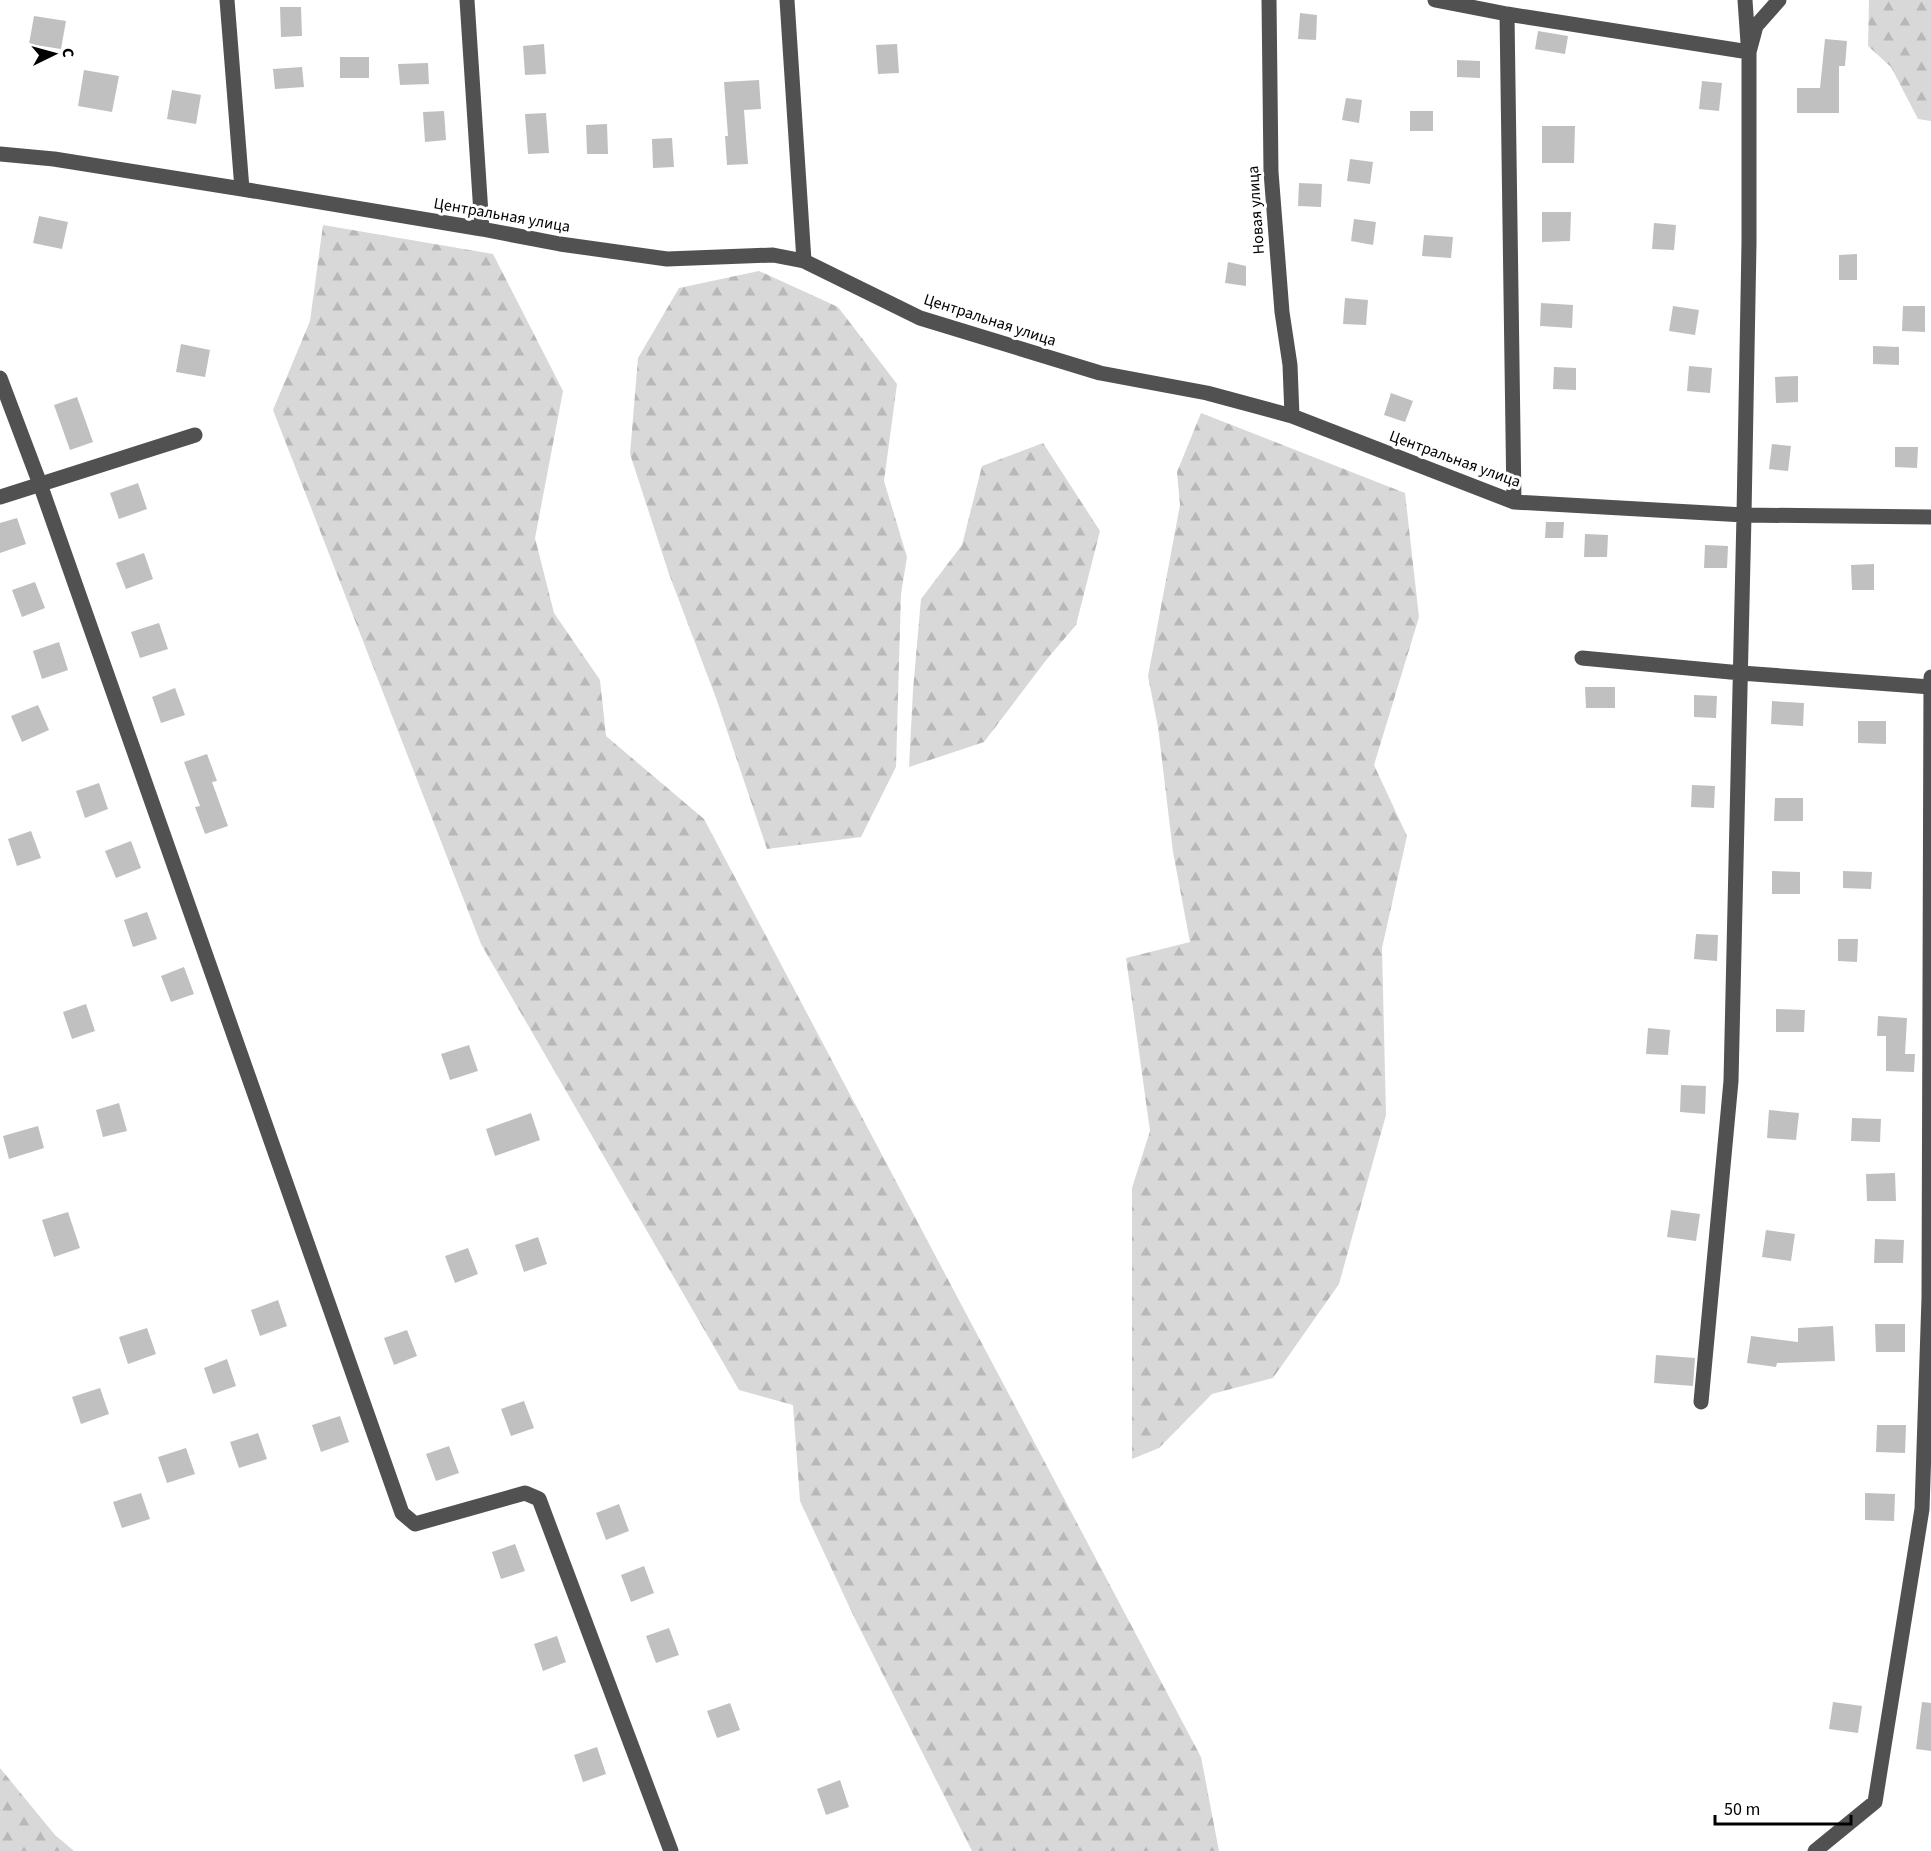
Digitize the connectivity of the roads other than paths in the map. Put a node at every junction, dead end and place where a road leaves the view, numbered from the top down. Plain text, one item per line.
1 (227, 0) edge
2 (467, 0) edge
3 (787, 0) edge
4 (1269, 0) edge
5 (1436, 0) edge
6 (1745, 0) edge
7 (1779, 0) edge
8 (1507, 14) junction
9 (1749, 52) junction
10 (0, 154) edge
11 (242, 189) junction
12 (482, 229) junction
13 (804, 261) junction
14 (0, 378) edge
15 (1292, 416) junction
16 (195, 435) dead end
17 (40, 484) junction
18 (0, 497) edge
19 (1514, 502) junction
20 (1744, 515) junction
21 (1931, 517) edge
22 (1582, 658) dead end
23 (1741, 673) junction
24 (1931, 676) edge
25 (1931, 687) edge
26 (1930, 1298) edge
27 (1701, 1402) dead end
28 (670, 1851) edge
29 (1815, 1851) edge

1 - 11 street
2 - 12 street
3 - 13 street
4 - 15 street, Новая улица
5 - 8 street
6 - 9 street
7 - 9 street
8 - 9 street
8 - 19 street
9 - 20 street
10 - 11 street, Центральная улица
11 - 12 street, Центральная улица
12 - 13 street, Центральная улица
13 - 15 street, Центральная улица
14 - 17 street
15 - 19 street, Центральная улица
16 - 17 street
17 - 18 street
17 - 28 street
19 - 20 street, Центральная улица
20 - 21 street, Центральная улица
20 - 23 street
22 - 23 street
23 - 25 street
23 - 27 street
24 - 25 street
25 - 26 street
26 - 29 street

